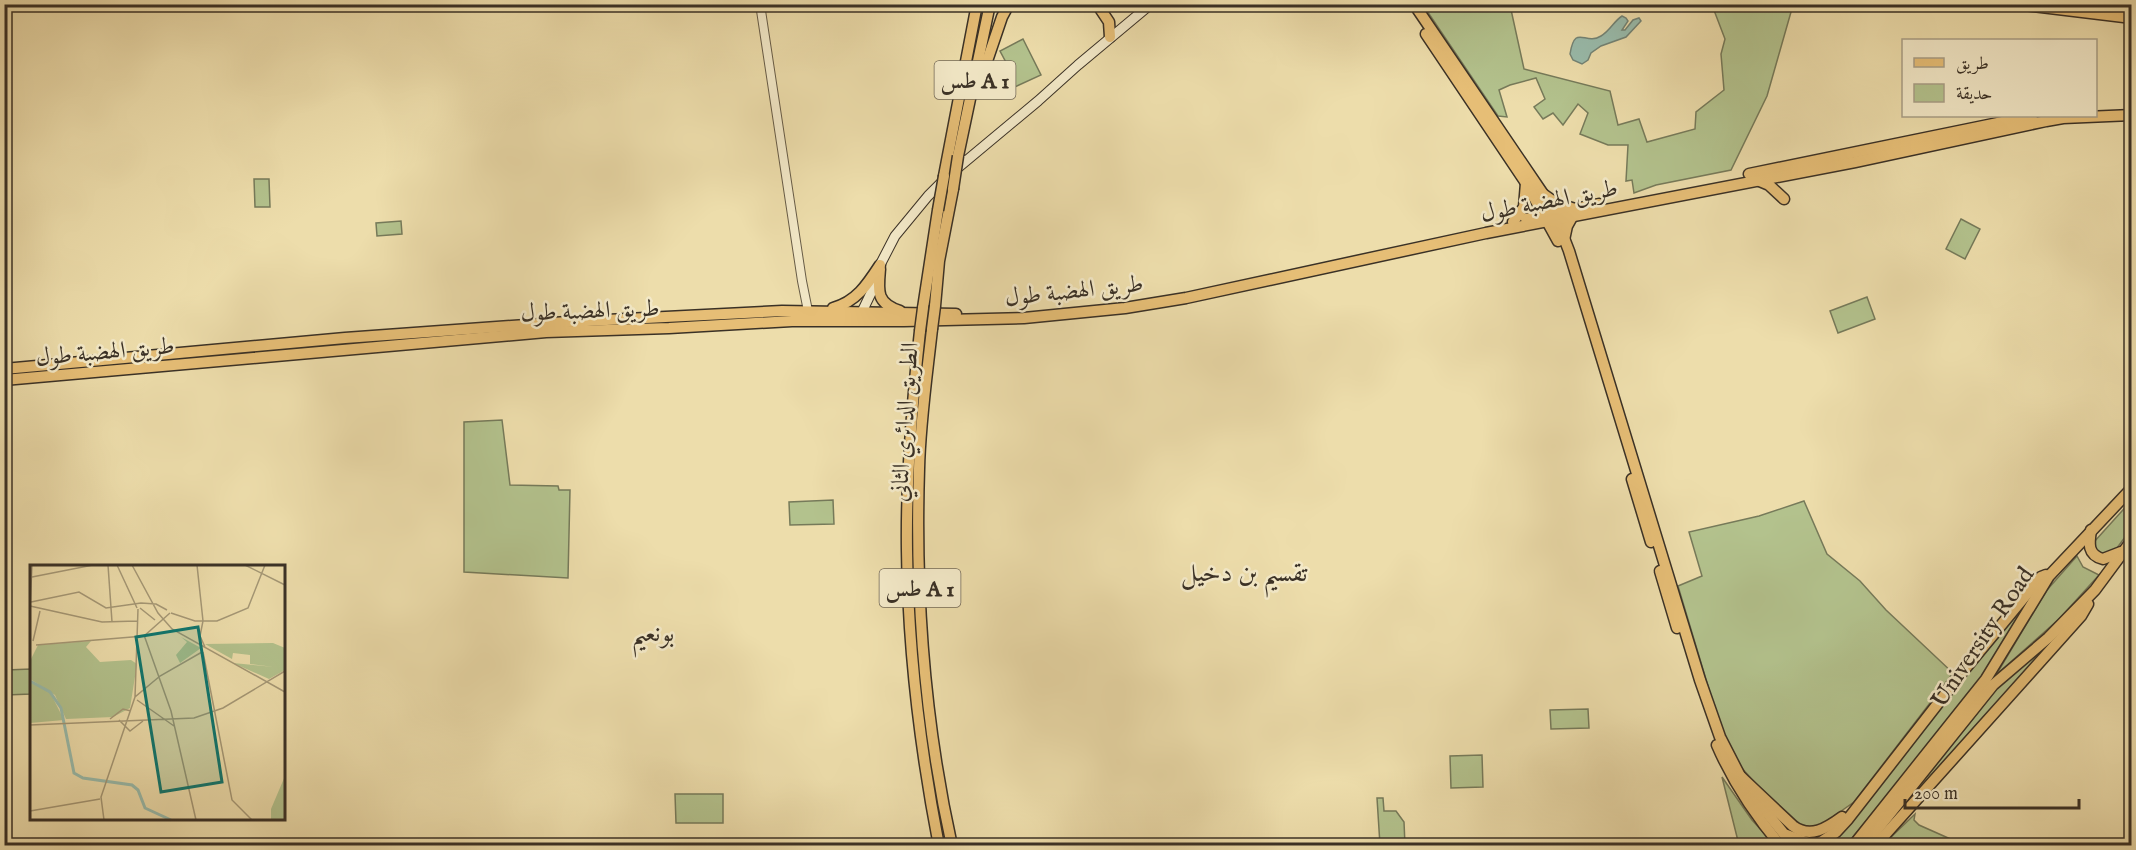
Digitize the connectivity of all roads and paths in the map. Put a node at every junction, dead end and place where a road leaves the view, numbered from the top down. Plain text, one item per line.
1 (760, 4) edge
2 (977, 4) edge
3 (990, 4) edge
4 (1009, 4) edge
5 (1096, 4) edge
6 (1151, 4) edge
7 (1406, 4) edge
8 (1414, 4) edge
9 (2016, 4) edge
10 (2082, 4) edge
11 (2121, 7) edge
12 (2132, 10) edge
13 (1106, 16) junction
14 (2132, 18) edge
15 (1120, 29) junction
16 (1110, 37) junction
17 (968, 109) junction
18 (2132, 109) edge
19 (2097, 111) edge
20 (2132, 115) edge
21 (2027, 117) edge
22 (2086, 117) edge
23 (2097, 117) edge
24 (1499, 135) junction
25 (1757, 180) junction
26 (1526, 183) junction
27 (1543, 194) junction
28 (1784, 199) dead end
29 (1574, 213) junction
30 (1551, 218) junction
31 (1513, 222) junction
32 (1564, 240) junction
33 (880, 266) junction
34 (808, 311) junction
35 (824, 311) junction
36 (906, 313) junction
37 (860, 316) junction
38 (4, 369) edge
39 (4, 380) edge
40 (2132, 488) edge
41 (2091, 530) junction
42 (2132, 540) edge
43 (2122, 551) junction
44 (2049, 576) junction
45 (2095, 590) junction
46 (1697, 682) junction
47 (1740, 776) junction
48 (1908, 783) junction
49 (1866, 798) junction
50 (1889, 831) junction
51 (1813, 844) edge
52 (939, 846) edge
53 (952, 846) edge
54 (1781, 846) edge
55 (1842, 846) edge
56 (1853, 846) edge
57 (1864, 846) edge
58 (1875, 846) edge
59 (1889, 846) edge

1 - 34 street
2 - 52 main road, الطريق الدائري الثاني / طس A 1, bridge
3 - 17 main road, الطريق الدائري الثاني / طس A 1
4 - 17 main road
5 - 13 main road
6 - 15 main road
7 - 24 main road
8 - 24 main road
9 - 14 main road
10 - 11 main road
11 - 12 main road
13 - 15 main road
13 - 16 main road
15 - 16 main road
16 - 33 main road
17 - 53 main road, الطريق الدائري الثاني / طس A 1, bridge
18 - 19 main road
20 - 23 main road, طريق الهضبة طول
21 - 29 main road, طريق الهضبة طول
22 - 25 main road, طريق الهضبة طول
24 - 26 main road
24 - 27 main road
25 - 28 main road
25 - 29 main road, طريق الهضبة طول
26 - 30 main road
26 - 31 main road
27 - 29 main road
27 - 30 main road
29 - 30 main road, طريق الهضبة طول
29 - 32 main road
30 - 31 main road, طريق الهضبة طول
30 - 32 main road
30 - 37 main road, طريق الهضبة طول
30 - 46 main road
31 - 36 main road, طريق الهضبة طول
32 - 46 main road
33 - 35 main road
33 - 36 main road
33 - 37 main road
34 - 35 main road, طريق الهضبة طول
34 - 38 main road, طريق الهضبة طول
35 - 37 main road, طريق الهضبة طول
36 - 37 main road, طريق الهضبة طول
37 - 39 main road, طريق الهضبة طول
40 - 41 main road, University Road
41 - 43 main road
41 - 44 main road, University Road
42 - 43 main road, University Road
43 - 45 main road, University Road
44 - 48 main road, University Road
44 - 49 main road
45 - 48 main road, University Road
45 - 50 main road
46 - 47 main road
46 - 54 main road
47 - 49 main road
47 - 51 main road
48 - 56 main road, University Road
48 - 57 main road, University Road
49 - 51 main road
50 - 58 main road
50 - 59 main road
51 - 55 main road

